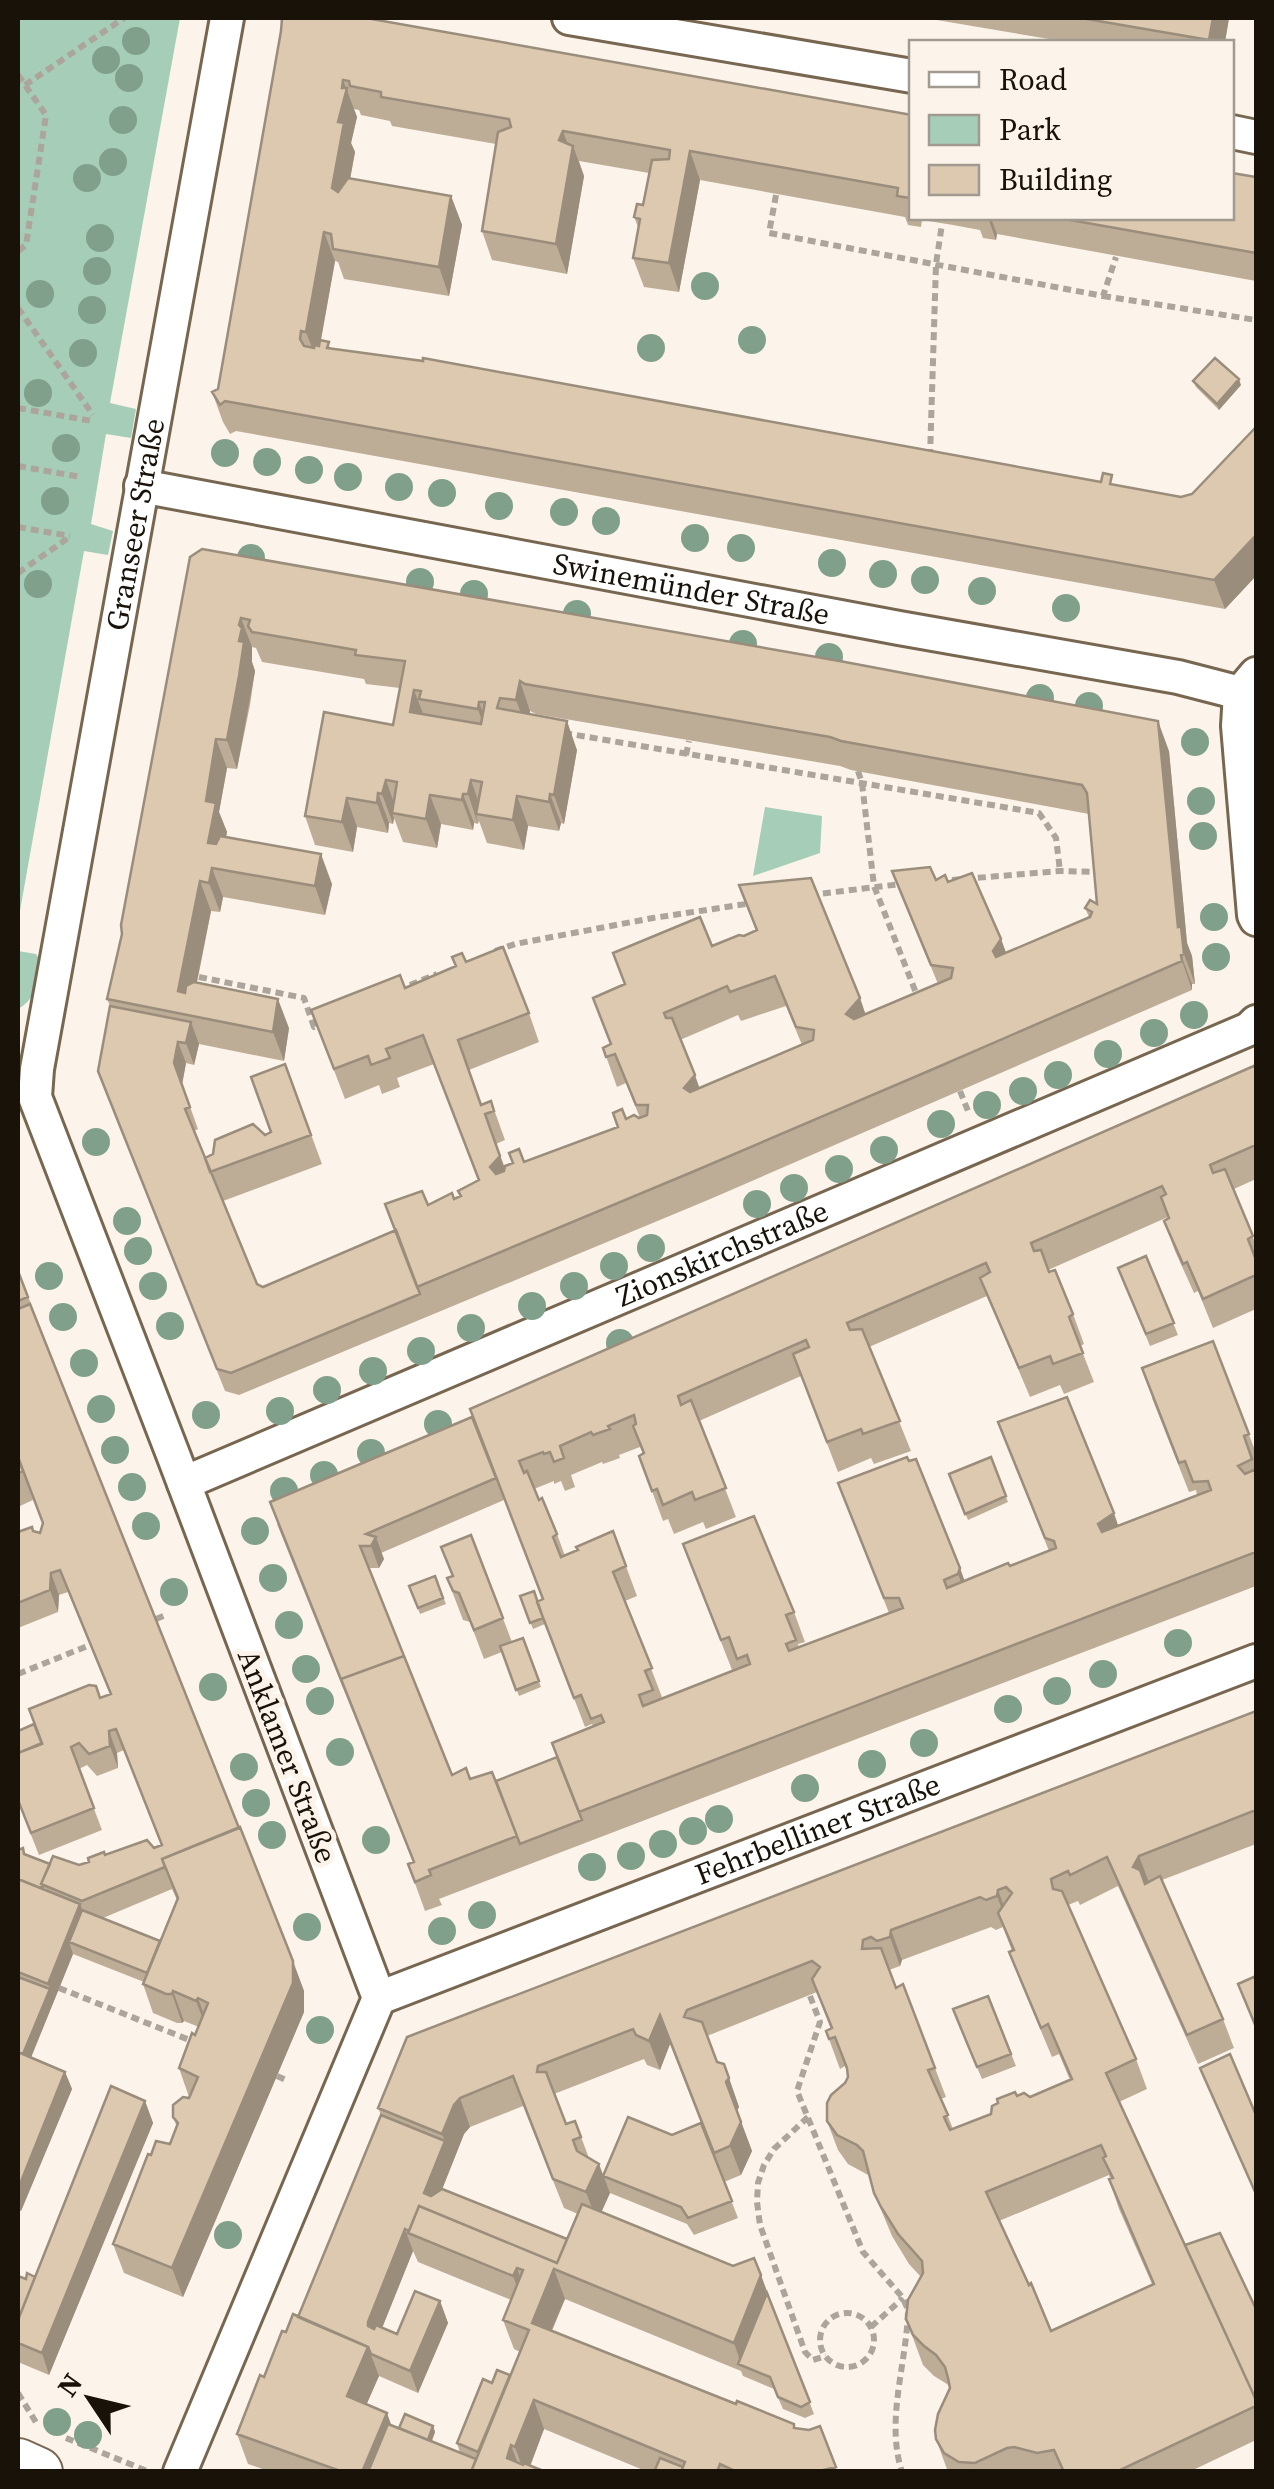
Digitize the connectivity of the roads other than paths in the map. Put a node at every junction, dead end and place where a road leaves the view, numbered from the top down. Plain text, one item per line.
1 (227, 18) edge
2 (569, 18) edge
3 (909, 75) edge
4 (141, 486) junction
5 (1248, 684) edge
6 (1256, 919) edge
7 (1256, 1022) edge
8 (31, 1028) edge
9 (184, 1483) junction
10 (1256, 1661) edge
11 (379, 1998) junction
12 (18, 2463) edge
13 (38, 2472) edge
14 (180, 2472) edge

1 - 4 street, Granseer Straße
2 - 3 street
4 - 5 street, Swinemünder Straße
4 - 8 street, Granseer Straße
5 - 6 street
7 - 9 street, Zionskirchstraße
8 - 9 street, Anklamer Straße
9 - 11 street, Anklamer Straße
10 - 11 street, Fehrbelliner Straße
11 - 14 street
12 - 13 main road

